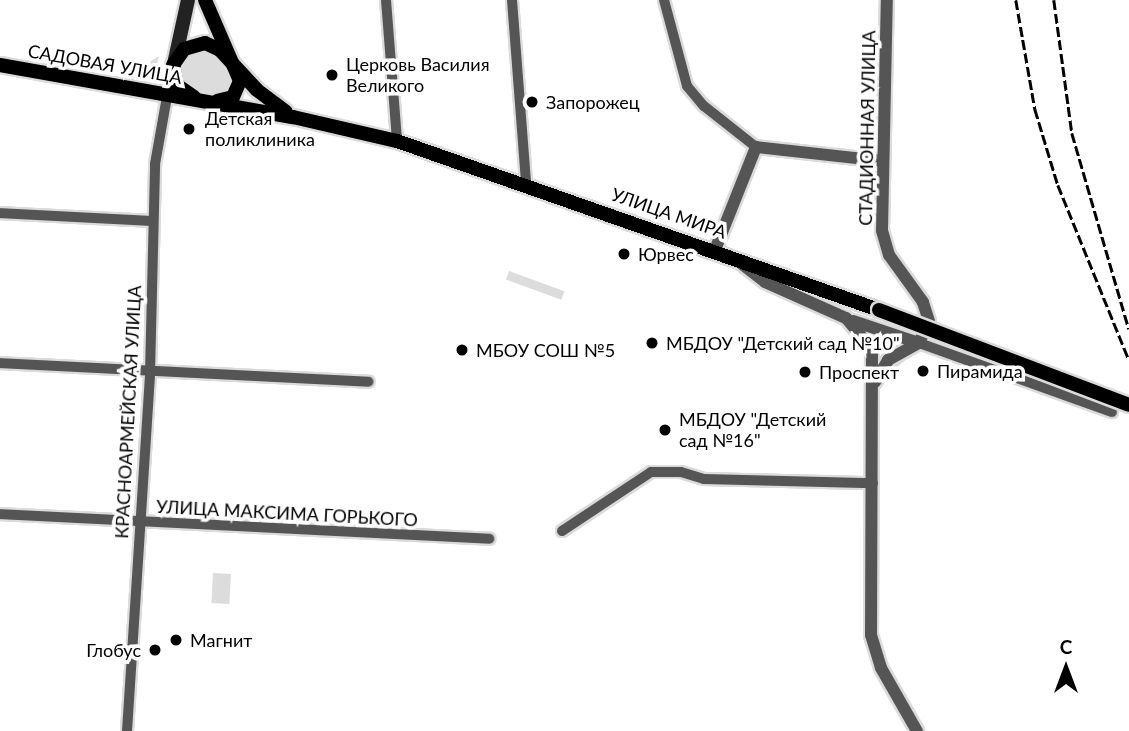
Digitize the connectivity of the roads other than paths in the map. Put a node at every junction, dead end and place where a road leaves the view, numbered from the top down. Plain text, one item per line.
1 (188, 0) edge
2 (205, 0) edge
3 (386, 0) edge
4 (512, 0) edge
5 (664, 0) edge
6 (887, 0) edge
7 (174, 63) junction
8 (233, 63) junction
9 (0, 65) edge
10 (166, 95) junction
11 (203, 101) junction
12 (293, 117) junction
13 (397, 141) junction
14 (756, 147) junction
15 (882, 161) junction
16 (526, 183) junction
17 (0, 212) edge
18 (152, 221) junction
19 (715, 250) junction
20 (734, 257) junction
21 (846, 318) junction
22 (919, 343) junction
23 (872, 349) junction
24 (894, 356) junction
25 (0, 363) edge
26 (150, 373) junction
27 (369, 382) dead end
28 (874, 386) junction
29 (1129, 405) edge
30 (1112, 412) dead end
31 (873, 483) junction
32 (0, 514) edge
33 (139, 521) junction
34 (562, 531) dead end
35 (489, 539) dead end
36 (127, 731) edge
37 (917, 731) edge

1 - 7 main road
2 - 8 main road
3 - 13 street
4 - 16 street
5 - 14 street
6 - 15 street, СТАДИОННАЯ УЛИЦА
7 - 8 main road
7 - 10 street, КРАСНОАРМЕЙСКАЯ УЛИЦА
7 - 11 main road
8 - 11 main road
8 - 12 main road, УЛИЦА МИРА
9 - 10 main road, САДОВАЯ УЛИЦА
10 - 11 main road, САДОВАЯ УЛИЦА
10 - 18 street, КРАСНОАРМЕЙСКАЯ УЛИЦА
11 - 12 main road, УЛИЦА МИРА
12 - 13 main road, УЛИЦА МИРА
13 - 16 main road, УЛИЦА МИРА
14 - 15 street
14 - 19 street
15 - 22 street, СТАДИОННАЯ УЛИЦА
16 - 19 main road, УЛИЦА МИРА
17 - 18 street
18 - 26 street, КРАСНОАРМЕЙСКАЯ УЛИЦА
19 - 20 main road, УЛИЦА МИРА
20 - 21 street, УЛИЦА МИРА
20 - 29 main road, bridge
21 - 22 street
21 - 23 street, УЛИЦА МИРА
22 - 24 street
22 - 30 street
23 - 24 street
23 - 28 street
24 - 28 street
25 - 26 street
26 - 27 street
26 - 33 street, КРАСНОАРМЕЙСКАЯ УЛИЦА
28 - 31 street
31 - 34 street
31 - 37 street
32 - 33 street, УЛИЦА МАКСИМА ГОРЬКОГО
33 - 35 street, УЛИЦА МАКСИМА ГОРЬКОГО
33 - 36 street, КРАСНОАРМЕЙСКАЯ УЛИЦА

